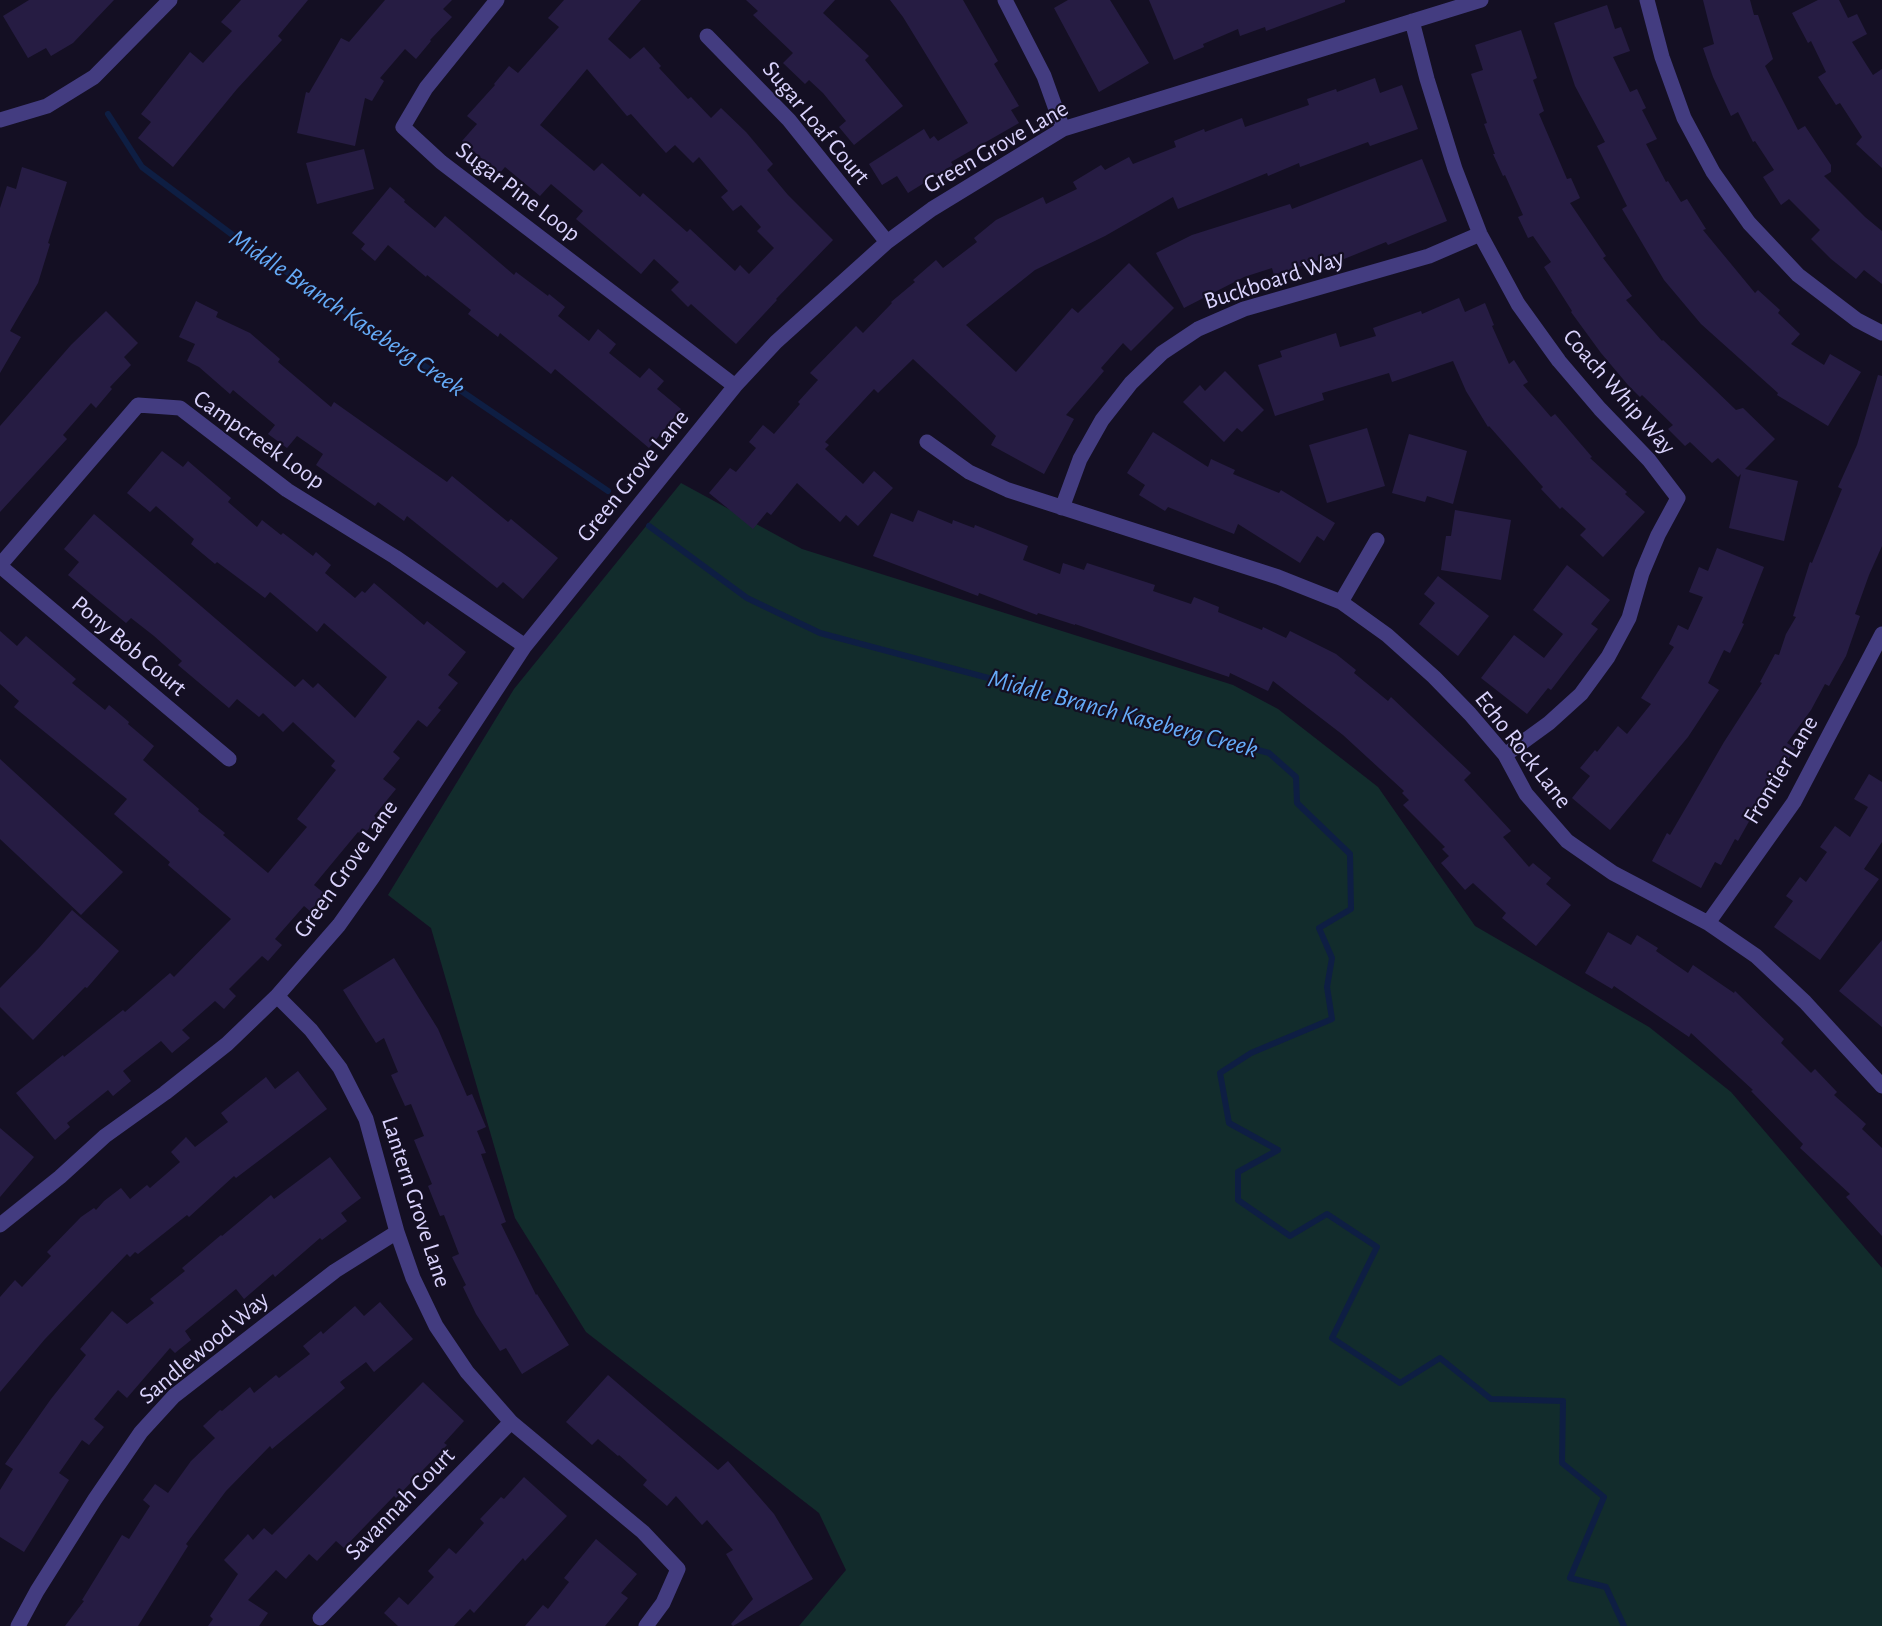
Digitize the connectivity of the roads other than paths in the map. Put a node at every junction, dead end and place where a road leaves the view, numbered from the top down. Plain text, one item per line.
1 (170, 0) edge
2 (497, 0) edge
3 (1005, 0) edge
4 (1481, 0) edge
5 (1647, 0) edge
6 (1412, 21) junction
7 (707, 36) dead end
8 (0, 120) edge
9 (1064, 129) junction
10 (1480, 234) junction
11 (887, 242) junction
12 (1882, 333) edge
13 (735, 386) junction
14 (927, 442) dead end
15 (1062, 508) junction
16 (1377, 540) dead end
17 (0, 566) edge
18 (1341, 602) junction
19 (1882, 634) edge
20 (525, 646) junction
21 (1505, 755) junction
22 (229, 759) dead end
23 (1708, 923) junction
24 (277, 996) junction
25 (1879, 1077) edge
26 (0, 1226) edge
27 (397, 1232) junction
28 (511, 1422) junction
29 (320, 1618) dead end
30 (18, 1626) edge
31 (646, 1626) edge

1 - 8 street
2 - 13 street, Sugar Pine Loop
3 - 9 street
4 - 6 street, Green Grove Lane
5 - 12 street
6 - 9 street, Green Grove Lane
6 - 10 street, Coach Whip Way
7 - 11 street, Sugar Loaf Court
9 - 11 street, Green Grove Lane
10 - 15 street, Buckboard Way
10 - 21 street, Coach Whip Way
11 - 13 street, Green Grove Lane
13 - 20 street, Green Grove Lane
14 - 15 street, Echo Rock Lane
15 - 18 street, Echo Rock Lane
16 - 18 street
17 - 20 street, Campcreek Loop
17 - 22 street, Pony Bob Court
18 - 21 street, Echo Rock Lane
19 - 23 street, Frontier Lane
20 - 24 street, Green Grove Lane
21 - 23 street, Echo Rock Lane
23 - 25 street, Echo Rock Lane
24 - 26 street, Green Grove Lane
24 - 27 street, Lantern Grove Lane
27 - 28 street, Lantern Grove Lane
27 - 30 street, Sandlewood Way
28 - 29 street, Savannah Court
28 - 31 street, Lantern Grove Lane

